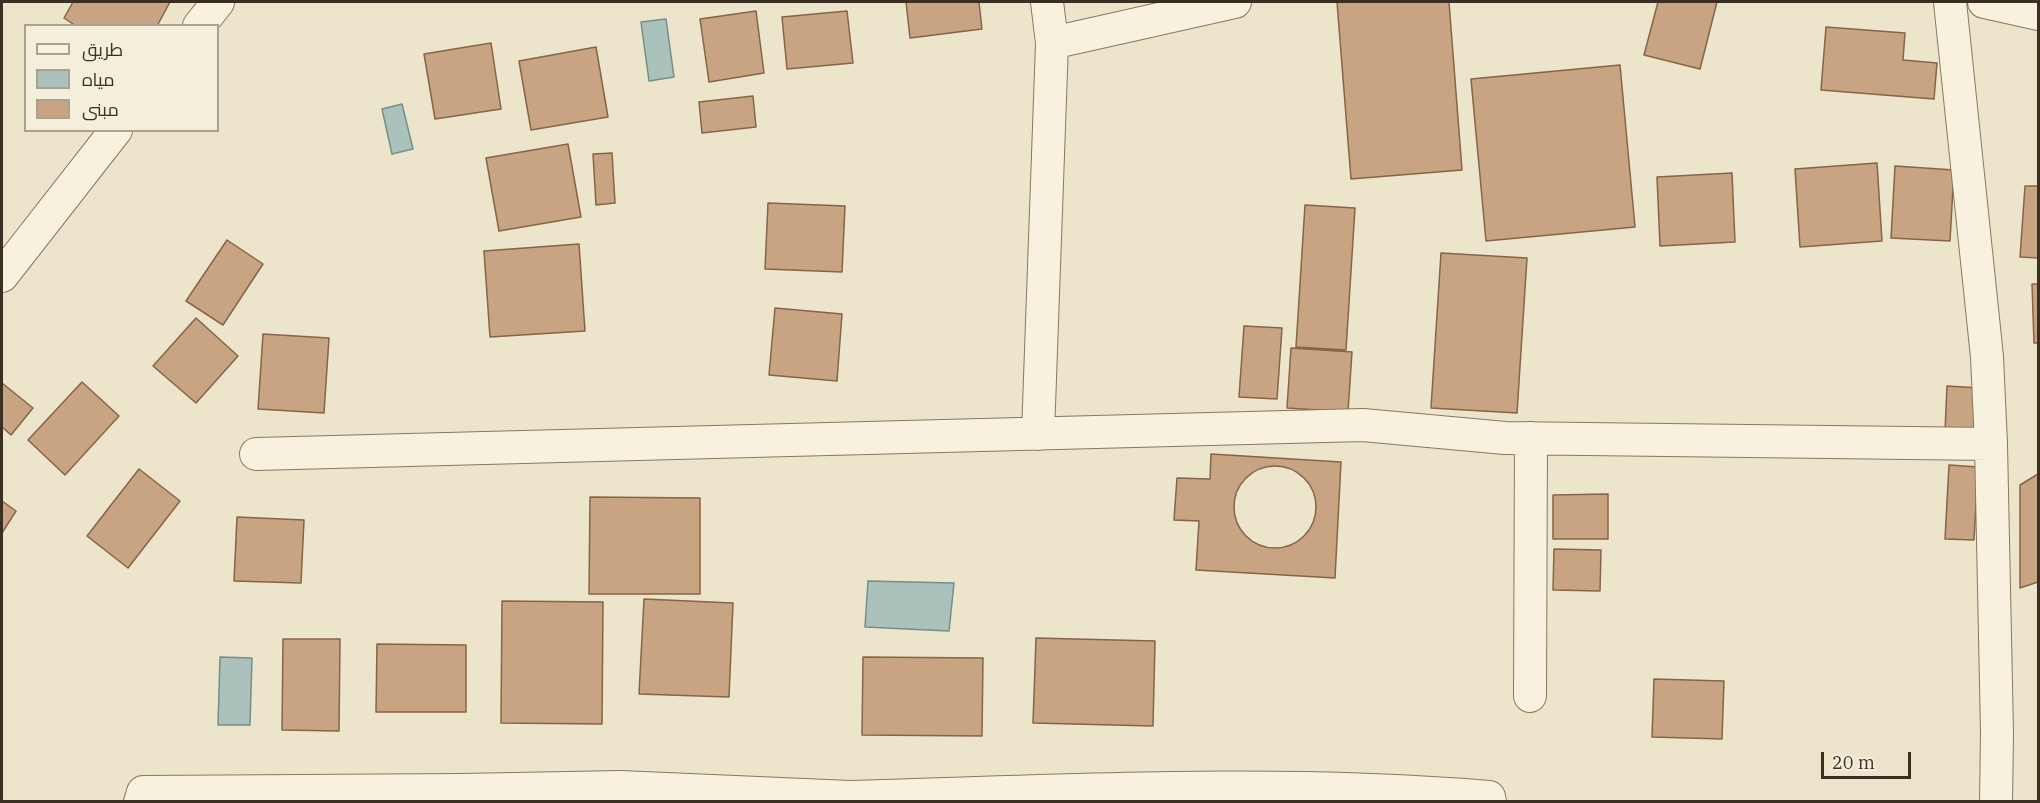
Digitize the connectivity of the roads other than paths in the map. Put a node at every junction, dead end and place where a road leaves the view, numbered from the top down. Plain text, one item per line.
1 (218, 2) edge
2 (1047, 2) edge
3 (1235, 2) edge
4 (1950, 2) edge
5 (1984, 2) edge
6 (2038, 14) edge
7 (201, 24) edge
8 (1052, 43) junction
9 (114, 132) edge
10 (2, 276) edge
11 (1038, 434) junction
12 (1531, 438) junction
13 (1991, 444) junction
14 (256, 454) dead end
15 (1530, 696) dead end
16 (850, 799) edge
17 (140, 801) edge
18 (1490, 801) edge
19 (1996, 801) edge

1 - 7 street
2 - 8 street
3 - 8 street
4 - 13 street
5 - 6 street
8 - 11 street
9 - 10 street
11 - 12 street
11 - 14 street
12 - 13 street
12 - 15 street
13 - 19 street
16 - 17 street
16 - 18 street

